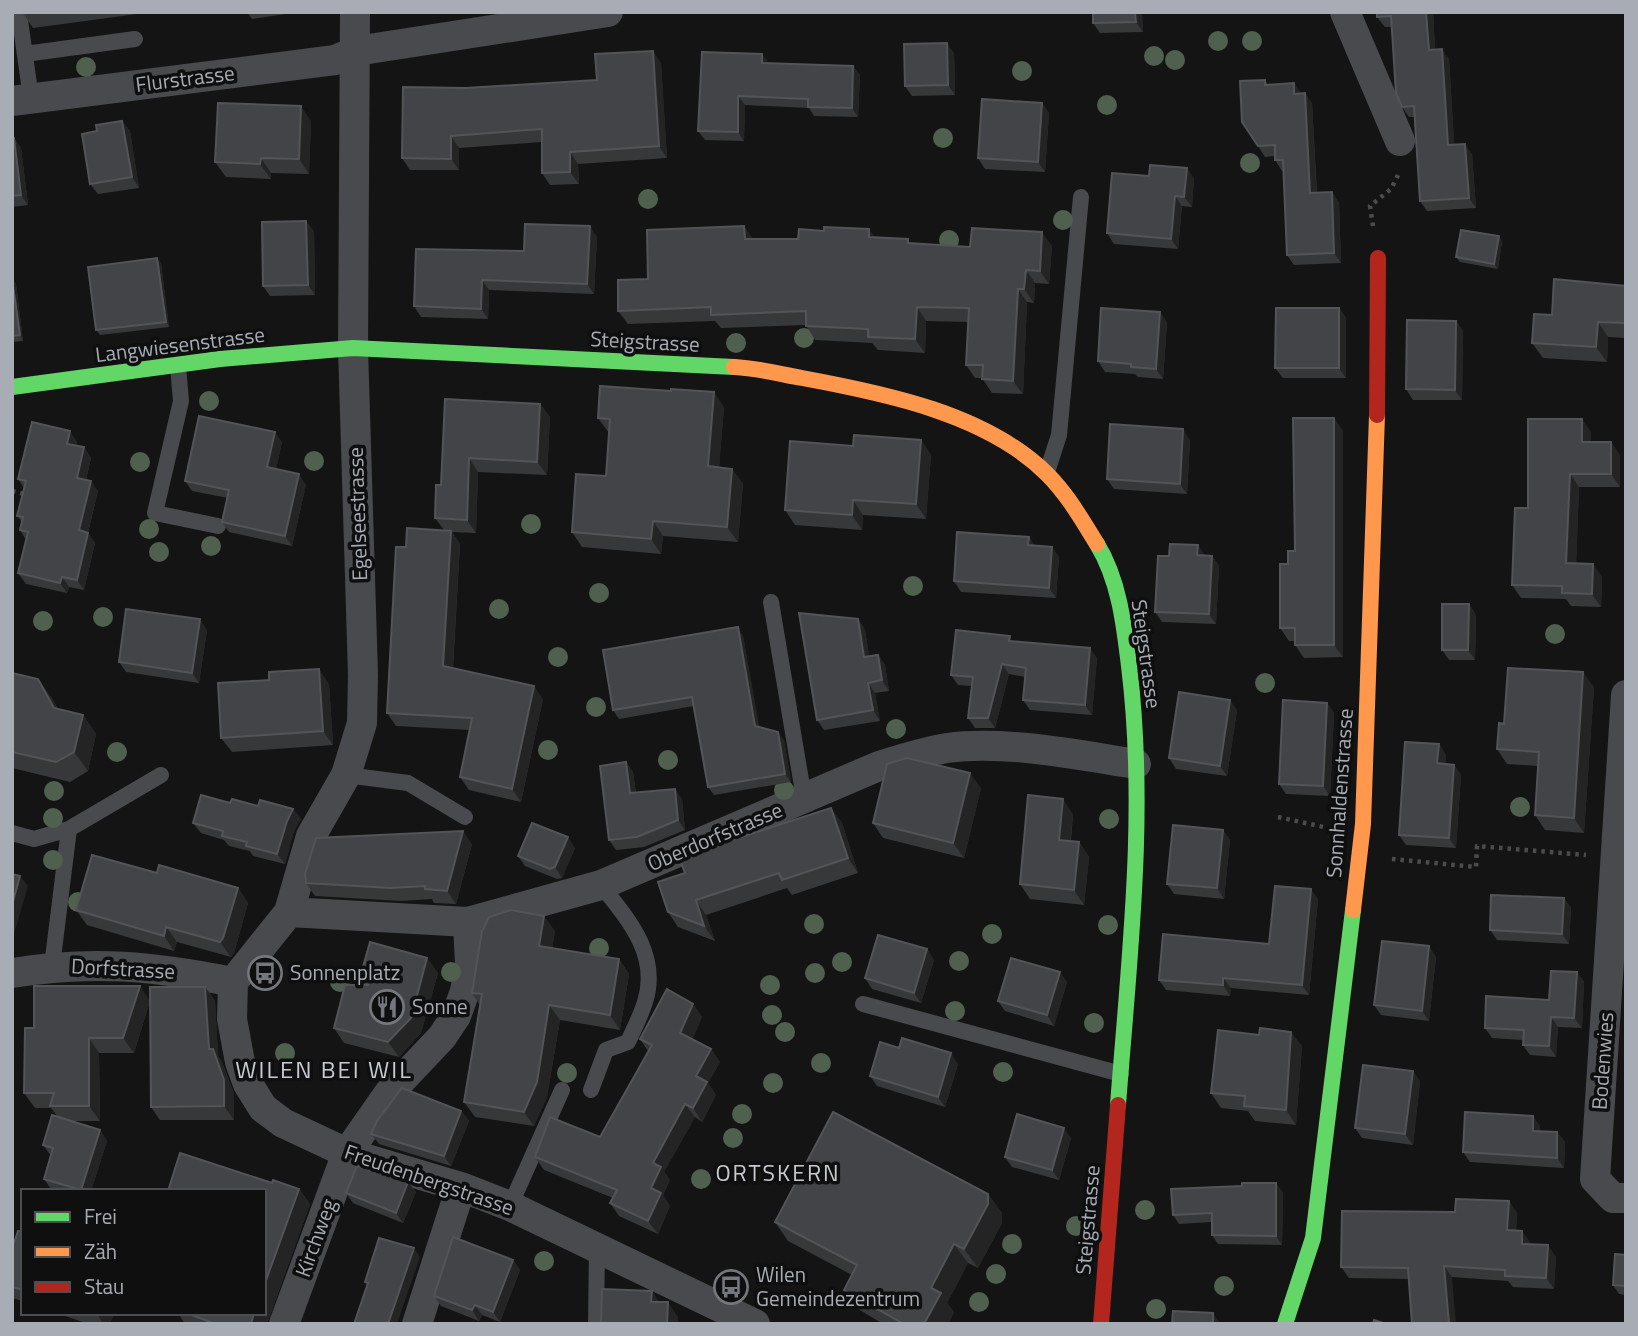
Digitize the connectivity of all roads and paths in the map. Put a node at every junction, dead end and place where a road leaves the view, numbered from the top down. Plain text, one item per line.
1 (355, 12) edge
2 (1345, 12) edge
3 (593, 13) edge
4 (12, 14) edge
5 (135, 39) dead end
6 (356, 51) junction
7 (24, 54) junction
8 (21, 100) edge
9 (1400, 141) joint
10 (1081, 197) dead end
11 (1378, 258) joint
12 (353, 348) junction
13 (178, 366) junction
14 (12, 387) edge
15 (1047, 474) junction
16 (12, 491) edge
17 (36, 497) edge
18 (218, 526) dead end
19 (771, 602) dead end
20 (1626, 695) edge
21 (1136, 764) junction
22 (161, 775) dead end
23 (346, 775) junction
24 (804, 798) junction
25 (465, 817) dead end
26 (1278, 817) dead end
27 (69, 829) junction
28 (12, 833) edge
29 (1362, 835) junction
30 (1359, 856) junction
31 (1615, 857) junction
32 (601, 885) junction
33 (289, 912) junction
34 (468, 922) junction
35 (52, 966) junction
36 (12, 972) edge
37 (233, 982) junction
38 (863, 1004) dead end
39 (1121, 1074) junction
40 (562, 1090) dead end
41 (591, 1090) dead end
42 (347, 1153) junction
43 (461, 1187) junction
44 (1626, 1198) edge
45 (510, 1206) junction
46 (597, 1247) junction
47 (284, 1324) edge
48 (417, 1324) edge
49 (596, 1324) edge
50 (755, 1324) edge
51 (1101, 1324) edge
52 (1285, 1324) edge

1 - 6 street, Egelseestrasse
2 - 9 street
3 - 6 street, Flurstrasse
4 - 7 lane
5 - 7 lane
6 - 8 street, Flurstrasse
6 - 12 street, Egelseestrasse
7 - 8 lane
9 - 11 path
10 - 15 lane
11 - 29 street, Sonnhaldenstrasse
12 - 13 street, Langwiesenstrasse
12 - 15 street, Steigstrasse
12 - 23 street, Egelseestrasse
13 - 14 street, Langwiesenstrasse
13 - 18 lane
15 - 21 street, Steigstrasse
16 - 17 path
19 - 24 lane
20 - 31 street, Bodenwies
21 - 24 street, Oberdorfstrasse
21 - 39 street, Steigstrasse
22 - 27 lane
23 - 25 lane
23 - 33 street, Egelseestrasse
24 - 32 street, Oberdorfstrasse
26 - 29 path
27 - 28 lane
27 - 35 lane
29 - 30 street, Sonnhaldenstrasse
30 - 31 path
30 - 52 street, Sonnhaldenstrasse
31 - 44 street, Bodenwies
32 - 34 street, Oberdorfstrasse
32 - 41 lane
33 - 34 street, Oberdorfstrasse
33 - 37 street, Egelseestrasse
34 - 42 street, Kirchweg
35 - 36 street, Dorfstrasse
35 - 37 street, Dorfstrasse
37 - 42 street, Freudenbergstrasse
38 - 39 lane
39 - 51 street, Steigstrasse
40 - 45 lane
42 - 43 street, Freudenbergstrasse
42 - 47 street, Kirchweg
43 - 45 street, Freudenbergstrasse
43 - 48 street
45 - 46 street, Freudenbergstrasse
46 - 49 lane
46 - 50 street, Freudenbergstrasse

